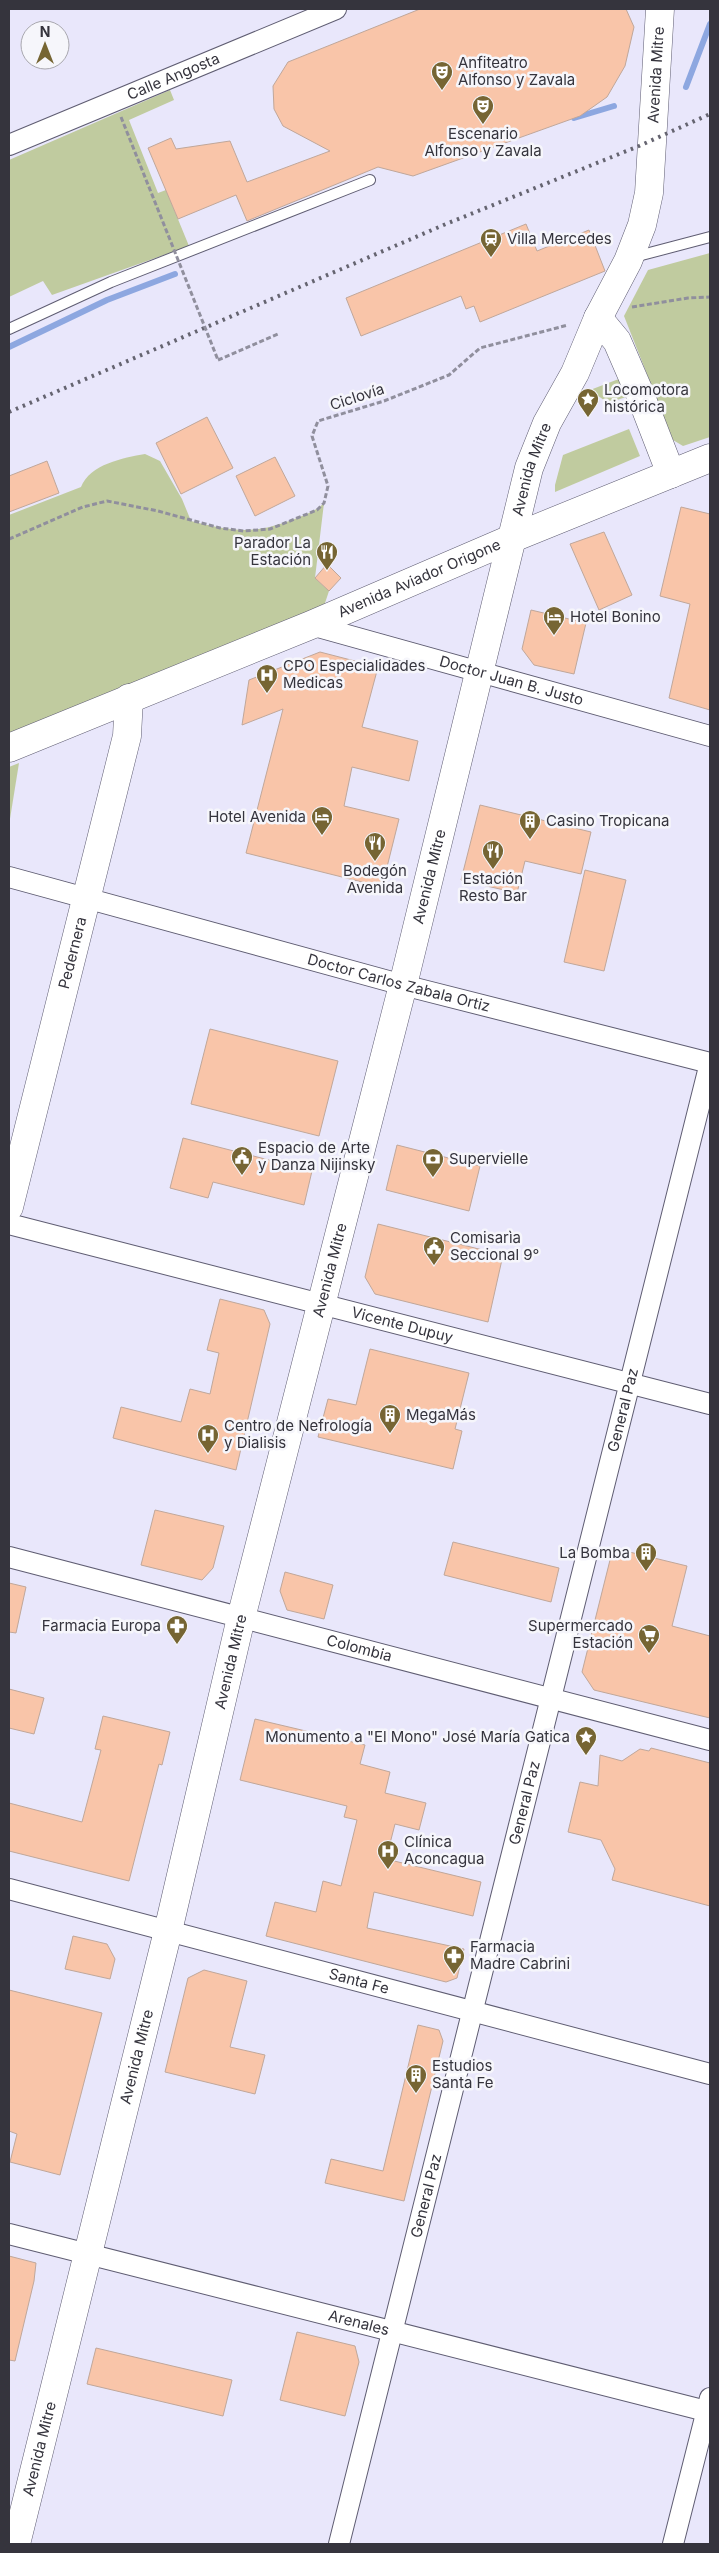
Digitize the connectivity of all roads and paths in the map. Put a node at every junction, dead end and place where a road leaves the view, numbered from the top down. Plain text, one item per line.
1 (336, 9) edge
2 (660, 9) edge
3 (303, 16) edge
4 (121, 117) dead end
5 (9, 145) edge
6 (370, 180) dead end
7 (710, 237) edge
8 (629, 258) junction
9 (710, 297) edge
10 (598, 318) junction
11 (9, 329) edge
12 (278, 334) dead end
13 (710, 458) edge
14 (671, 474) junction
15 (513, 538) junction
16 (9, 539) edge
17 (310, 625) junction
18 (481, 671) junction
19 (128, 698) junction
20 (710, 736) edge
21 (9, 748) edge
22 (9, 877) edge
23 (87, 899) junction
24 (403, 986) junction
25 (710, 1063) edge
26 (9, 1207) edge
27 (9, 1224) edge
28 (322, 1304) junction
29 (629, 1383) junction
30 (710, 1404) edge
31 (9, 1557) edge
32 (241, 1618) junction
33 (552, 1699) junction
34 (710, 1740) edge
35 (9, 1889) edge
36 (168, 1931) junction
37 (472, 2012) junction
38 (710, 2074) edge
39 (9, 2234) edge
40 (88, 2256) junction
41 (391, 2332) junction
42 (709, 2407) edge
43 (16, 2544) edge
44 (339, 2544) edge
45 (674, 2544) edge

1 - 3 street, Calle Angosta
2 - 8 main road, Avenida Mitre
3 - 5 street, Calle Angosta
4 - 12 path, bridge
6 - 11 lane
7 - 8 lane
8 - 10 main road, Avenida Mitre
9 - 10 path, Ciclovía
10 - 14 main road
10 - 15 main road, Avenida Mitre
10 - 16 path, Ciclovía
13 - 14 main road, Avenida Aviador Origone
14 - 15 main road, Avenida Aviador Origone
15 - 17 main road, Avenida Aviador Origone
15 - 18 main road, Avenida Mitre
17 - 18 street, Doctor Juan B. Justo
17 - 19 main road, Avenida Aviador Origone
18 - 20 street, Doctor Juan B. Justo
18 - 24 main road, Avenida Mitre
19 - 21 main road, Avenida Aviador Origone
19 - 23 main road, Pedernera
22 - 23 street, Doctor Carlos Zabala Ortiz
23 - 24 street, Doctor Carlos Zabala Ortiz
23 - 26 main road, Pedernera
24 - 25 street, Doctor Carlos Zabala Ortiz
24 - 28 main road, Avenida Mitre
25 - 29 street, General Paz
27 - 28 street, Vicente Dupuy
28 - 29 street, Vicente Dupuy
28 - 32 main road, Avenida Mitre
29 - 30 street, Vicente Dupuy
29 - 33 street, General Paz
31 - 32 street, Colombia
32 - 33 street, Colombia
32 - 36 main road, Avenida Mitre
33 - 34 street, Colombia
33 - 37 street, General Paz
35 - 36 street, Santa Fe
36 - 37 street, Santa Fe
36 - 40 main road, Avenida Mitre
37 - 38 street, Santa Fe
37 - 41 street, General Paz
39 - 40 street, Arenales
40 - 41 street, Arenales
40 - 43 main road, Avenida Mitre
41 - 42 street, Arenales
41 - 44 street, General Paz
42 - 45 street

